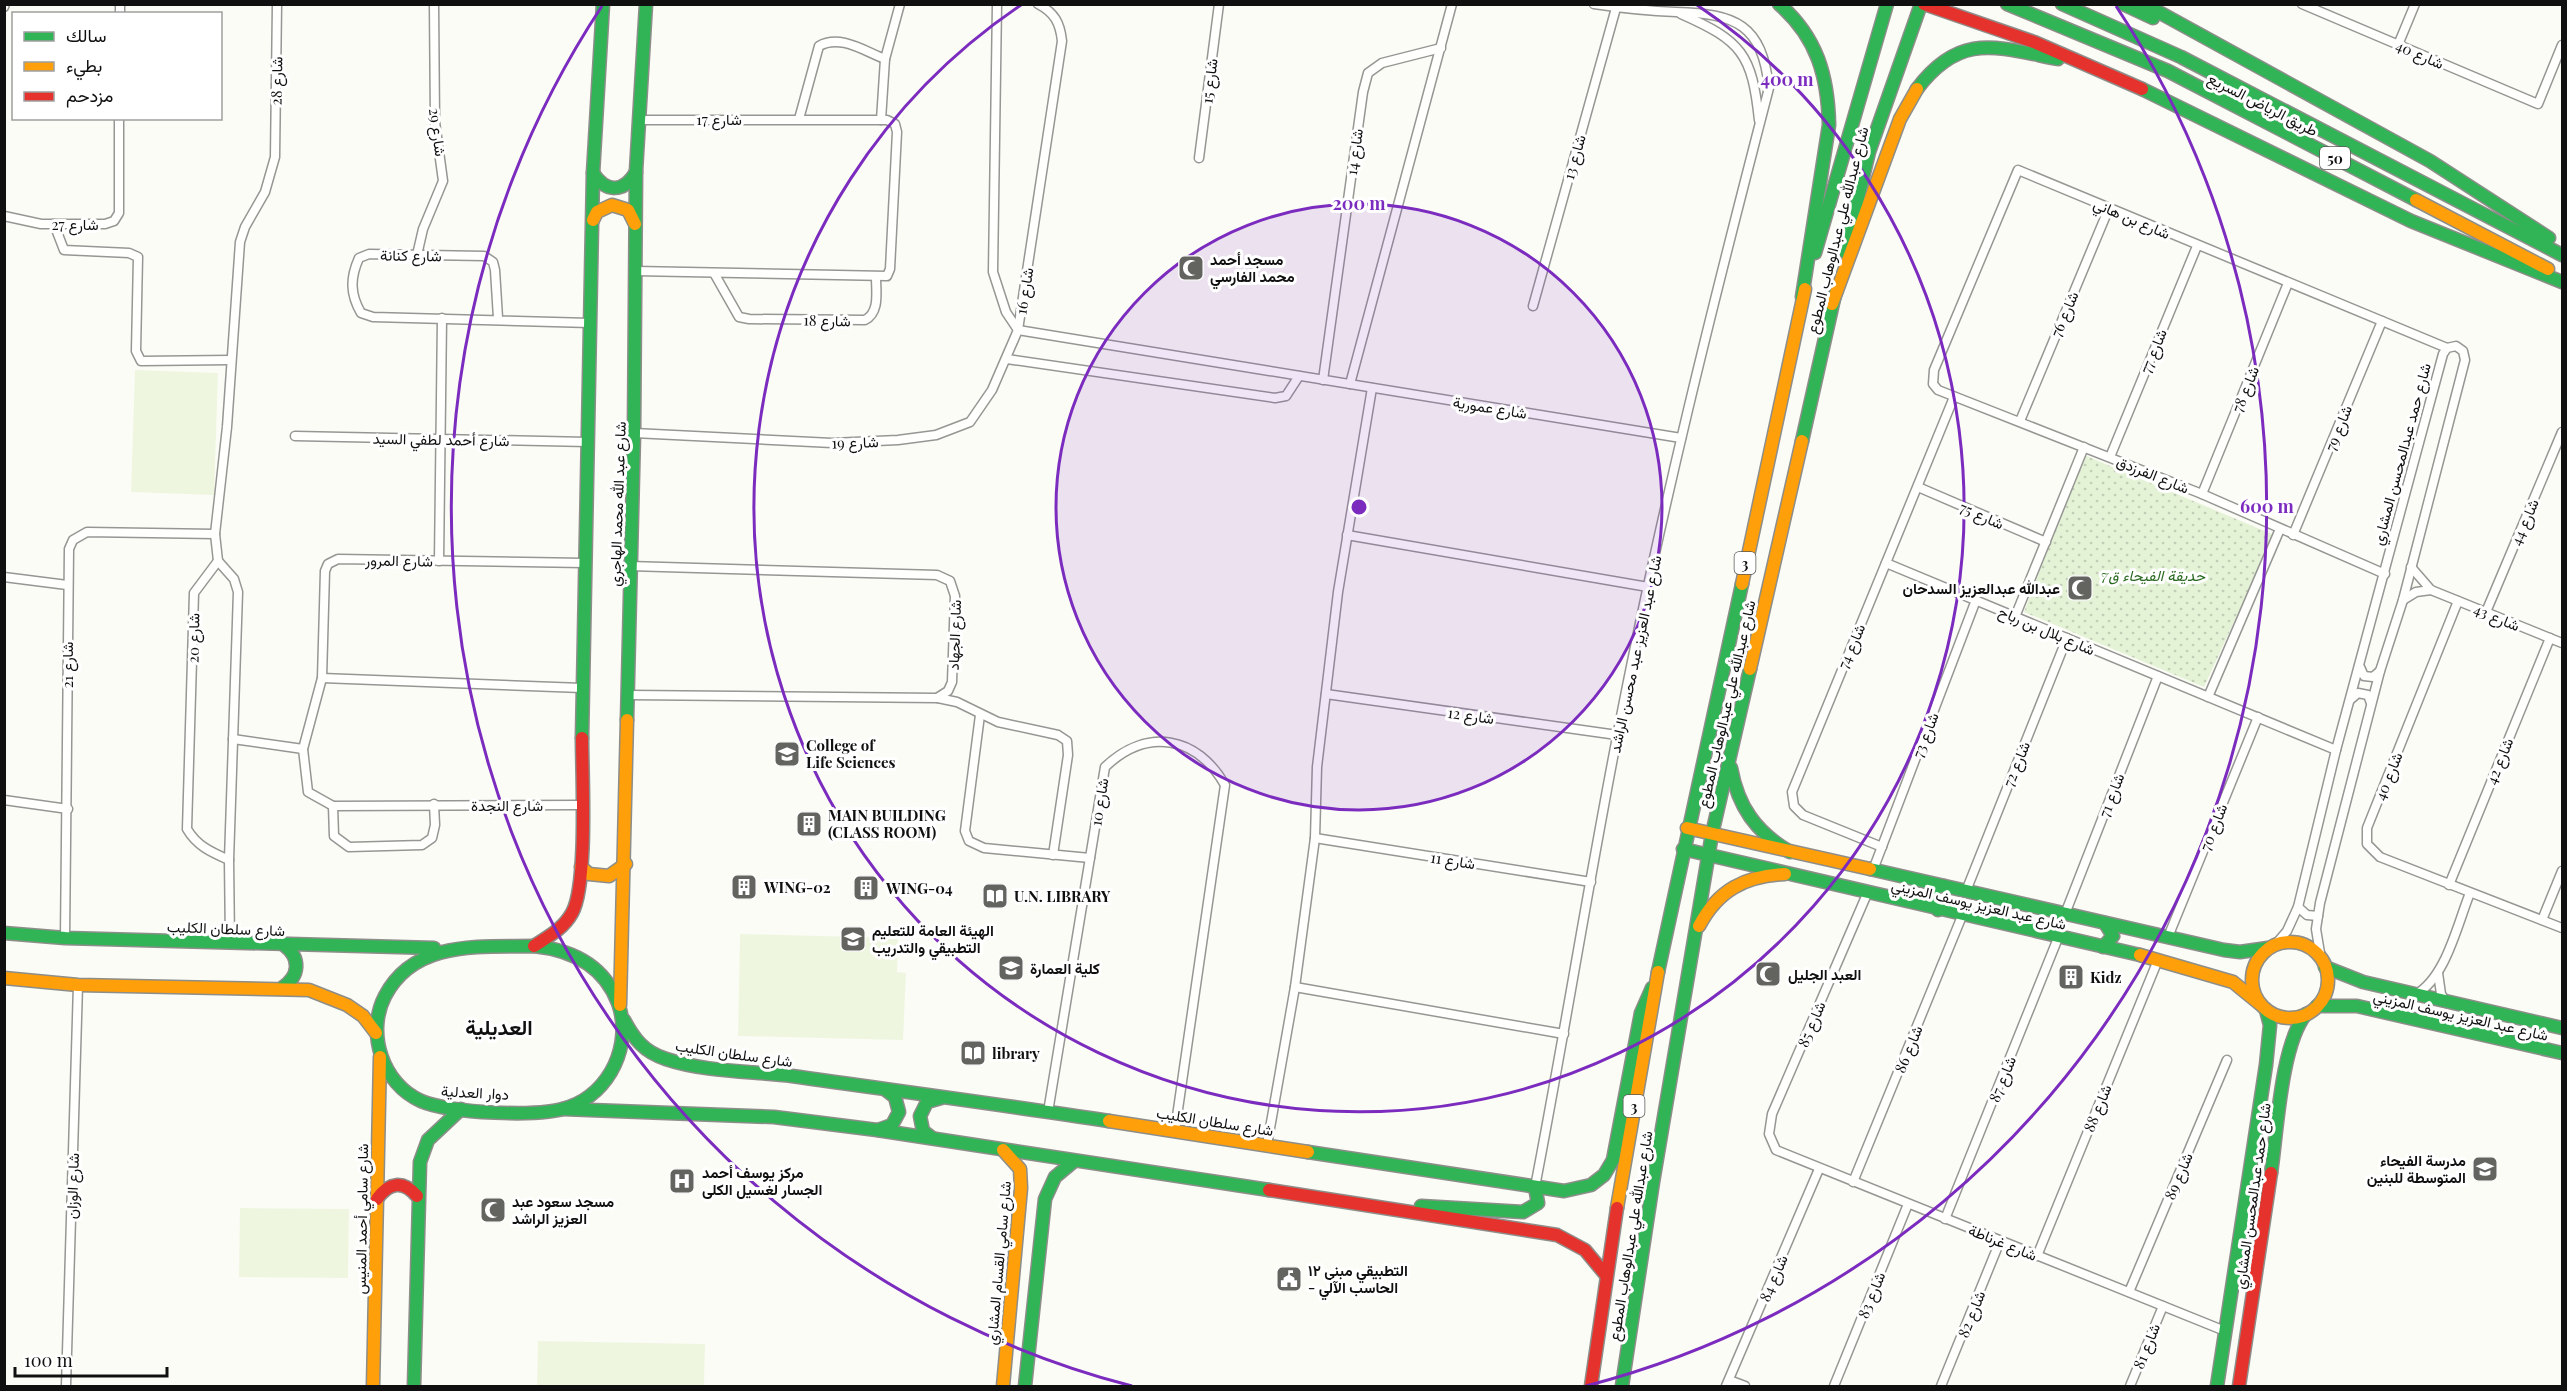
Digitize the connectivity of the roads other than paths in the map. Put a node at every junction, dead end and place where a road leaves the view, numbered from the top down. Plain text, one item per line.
1 (277, 4) edge
2 (434, 4) edge
3 (603, 4) edge
4 (646, 4) edge
5 (900, 4) edge
6 (997, 4) edge
7 (1038, 4) edge
8 (1219, 4) edge
9 (1452, 4) edge
10 (1594, 4) edge
11 (1779, 4) edge
12 (1887, 4) edge
13 (1923, 4) edge
14 (1972, 4) edge
15 (2007, 4) edge
16 (2062, 4) edge
17 (2122, 4) edge
18 (2144, 4) edge
19 (2415, 4) edge
20 (2307, 5) edge
21 (1616, 8) junction
22 (1676, 12) junction
23 (1987, 24) junction
24 (2198, 35) junction
25 (2398, 45) junction
26 (2562, 45) edge
27 (1441, 48) junction
28 (885, 59) junction
29 (2086, 65) junction
30 (799, 119) junction
31 (119, 120) edge
32 (639, 120) junction
33 (881, 120) junction
34 (1759, 126) junction
35 (1199, 158) dead end
36 (636, 171) junction
37 (593, 173) junction
38 (2109, 208) junction
39 (4, 216) edge
40 (593, 220) junction
41 (54, 224) junction
42 (635, 225) junction
43 (2197, 246) junction
44 (2562, 247) edge
45 (417, 255) junction
46 (2562, 255) edge
47 (635, 271) junction
48 (714, 273) junction
49 (876, 277) junction
50 (2562, 277) edge
51 (2562, 282) edge
52 (2288, 283) junction
53 (1802, 297) junction
54 (1832, 304) junction
55 (1533, 306) dead end
56 (442, 318) junction
57 (498, 318) junction
58 (2382, 321) junction
59 (590, 323) junction
60 (1018, 330) junction
61 (2447, 348) junction
62 (1007, 359) junction
63 (231, 360) junction
64 (1934, 370) joint
65 (1299, 376) junction
66 (1323, 380) junction
67 (1350, 384) junction
68 (1372, 388) junction
69 (1954, 396) junction
70 (2020, 421) junction
71 (2562, 432) edge
72 (634, 433) junction
73 (295, 436) dead end
74 (1681, 438) junction
75 (441, 439) junction
76 (588, 442) junction
77 (2084, 447) junction
78 (2110, 457) junction
79 (1918, 487) junction
80 (2202, 494) junction
81 (2280, 529) junction
82 (215, 534) junction
83 (1347, 535) junction
84 (2294, 535) junction
85 (2046, 542) junction
86 (218, 561) junction
87 (439, 561) junction
88 (585, 563) junction
89 (1886, 563) junction
90 (629, 566) junction
91 (2412, 567) junction
92 (2385, 574) junction
93 (4, 577) edge
94 (67, 585) junction
95 (1648, 587) junction
96 (2431, 590) junction
97 (1976, 600) junction
98 (2403, 600) junction
99 (2458, 601) junction
100 (2486, 612) junction
101 (2015, 617) junction
102 (2067, 638) junction
103 (2550, 638) junction
104 (2562, 643) edge
105 (2360, 667) junction
106 (2380, 671) junction
107 (2158, 676) junction
108 (322, 678) junction
109 (582, 688) junction
110 (1326, 694) junction
111 (629, 695) junction
112 (2208, 697) junction
113 (937, 698) junction
114 (2351, 699) junction
115 (2371, 704) junction
116 (980, 715) junction
117 (2258, 717) junction
118 (1617, 735) junction
119 (233, 739) junction
120 (1732, 747) junction
121 (303, 749) junction
122 (2336, 750) junction
123 (318, 800) joint
124 (4, 801) edge
125 (434, 804) junction
126 (581, 805) junction
127 (333, 806) junction
128 (68, 809) junction
129 (1688, 828) junction
130 (1712, 834) junction
131 (1315, 838) junction
132 (1882, 847) junction
133 (1683, 849) junction
134 (1790, 852) junction
135 (1053, 855) junction
136 (1708, 855) junction
137 (1090, 858) junction
138 (229, 860) junction
139 (626, 864) junction
140 (581, 867) junction
141 (1873, 870) junction
142 (2562, 871) edge
143 (1785, 874) junction
144 (1591, 882) junction
145 (2449, 885) junction
146 (1944, 886) junction
147 (1966, 891) junction
148 (2470, 893) junction
149 (1867, 894) junction
150 (2298, 907) junction
151 (1938, 910) junction
152 (2065, 914) junction
153 (1962, 915) junction
154 (2318, 916) junction
155 (2542, 920) junction
156 (2105, 923) junction
157 (2562, 928) edge
158 (4, 933) edge
159 (2168, 937) junction
160 (65, 938) junction
161 (2058, 938) junction
162 (1692, 942) junction
163 (230, 943) junction
164 (284, 945) junction
165 (534, 946) junction
166 (2103, 947) junction
167 (2272, 947) junction
168 (447, 948) junction
169 (2158, 960) junction
170 (2323, 963) junction
171 (2439, 972) junction
172 (1658, 973) junction
173 (4, 978) edge
174 (78, 985) junction
175 (1295, 987) junction
176 (282, 988) junction
177 (2415, 995) junction
178 (2446, 1002) junction
179 (620, 1005) junction
180 (2318, 1006) junction
181 (2263, 1007) junction
182 (2306, 1014) junction
183 (624, 1020) junction
184 (2562, 1028) edge
185 (376, 1033) junction
186 (1564, 1034) junction
187 (2269, 1042) junction
188 (2290, 1047) junction
189 (380, 1053) junction
190 (2562, 1053) edge
191 (2227, 1060) dead end
192 (882, 1089) junction
193 (942, 1098) junction
194 (461, 1109) junction
195 (563, 1109) junction
196 (1048, 1112) junction
197 (877, 1130) junction
198 (1175, 1130) junction
199 (936, 1139) junction
200 (1266, 1145) junction
201 (1003, 1150) junction
202 (1781, 1154) joint
203 (1073, 1162) junction
204 (1819, 1169) junction
205 (1853, 1182) junction
206 (1535, 1187) junction
207 (417, 1197) junction
208 (377, 1199) junction
209 (1365, 1204) junction
210 (1908, 1204) junction
211 (1020, 1207) junction
212 (2244, 1208) junction
213 (2265, 1209) junction
214 (1043, 1210) junction
215 (1945, 1219) junction
216 (2239, 1237) junction
217 (2260, 1240) junction
218 (2000, 1241) junction
219 (2037, 1256) junction
220 (1605, 1274) junction
221 (2129, 1292) junction
222 (2163, 1306) junction
223 (2225, 1331) junction
224 (1728, 1383) edge
225 (373, 1385) edge
226 (414, 1385) edge
227 (66, 1386) edge
228 (1003, 1386) edge
229 (1025, 1386) edge
230 (1591, 1386) edge
231 (1622, 1386) edge
232 (1745, 1386) edge
233 (1834, 1386) edge
234 (1941, 1386) edge
235 (2130, 1386) edge
236 (2217, 1386) edge
237 (2239, 1386) edge

1 - 63 street, شارع 28
2 - 45 street, شارع 29
3 - 37 main road, شارع عبد الله محمد الهاجري
4 - 32 main road, شارع عبد الله محمد الهاجري
5 - 28 street
6 - 60 street, شارع 16
7 - 60 street, شارع 16
8 - 35 street, شارع 15
9 - 27 street
10 - 21 street, شارع عبد العزيز عبد محسن الراشد
11 - 53 main road
12 - 53 main road, شارع عبدالله علي عبدالوهاب المطوع / 3
13 - 23 main road
13 - 54 main road, شارع عبدالله علي عبدالوهاب المطوع / 3
14 - 23 main road
15 - 50 main road, طريق الرياض السريع / 50
16 - 46 main road, طريق الرياض السريع / 50
17 - 24 main road
18 - 24 main road
19 - 25 street
20 - 25 street, شارع 40
21 - 22 street, شارع عبد العزيز عبد محسن الراشد
21 - 55 street, شارع 13
22 - 34 street, شارع عبد العزيز عبد محسن الراشد
22 - 34 street, شارع عبد العزيز عبد محسن الراشد
23 - 29 main road
24 - 44 main road
25 - 26 street, شارع 40
27 - 66 street, شارع 14
27 - 67 street
28 - 30 street
28 - 33 street
29 - 51 main road
29 - 54 main road
30 - 32 street, شارع 17
30 - 33 street, شارع 17
31 - 41 street, شارع 27
32 - 36 main road, شارع عبد الله محمد الهاجري
33 - 49 street
34 - 74 street, شارع عبد العزيز عبد محسن الراشد
36 - 37 main road
36 - 42 main road, شارع عبد الله محمد الهاجري
37 - 40 main road, شارع عبد الله محمد الهاجري
38 - 43 street, شارع بن هاني
38 - 64 street, شارع بن هاني
38 - 70 street, شارع 76
39 - 41 street, شارع 27
40 - 42 main road
40 - 59 main road, شارع عبد الله محمد الهاجري
41 - 63 street
42 - 47 main road, شارع عبد الله محمد الهاجري
43 - 52 street, شارع بن هاني
43 - 78 street, شارع 77
45 - 56 street, شارع كنانة
45 - 57 street, شارع كنانة
47 - 48 street
47 - 72 main road, شارع عبد الله محمد الهاجري
48 - 49 street
48 - 49 street, شارع 18
52 - 58 street, شارع بن هاني
52 - 80 street, شارع 78
53 - 129 main road, شارع عبدالله علي عبدالوهاب المطوع / 3
54 - 120 main road, شارع عبدالله علي عبدالوهاب المطوع / 3
56 - 57 street, شارع كنانة
56 - 75 street
57 - 59 street, شارع كنانة
58 - 61 street, شارع بن هاني
58 - 84 street, شارع 79
59 - 76 main road, شارع عبد الله محمد الهاجري
60 - 62 street, شارع 19
60 - 65 street, شارع عمورية
61 - 91 street, شارع حمد عبدالمحسن المشاري
61 - 92 street, شارع حمد عبدالمحسن المشاري
62 - 65 street
62 - 72 street, شارع 19
63 - 82 street, شارع 28
64 - 69 street, شارع الفرزدق
65 - 66 street, شارع عمورية
66 - 67 street, شارع عمورية
67 - 68 street, شارع عمورية
68 - 74 street, شارع عمورية
68 - 83 street
69 - 70 street, شارع الفرزدق
69 - 79 street, شارع 74
70 - 77 street, شارع الفرزدق
71 - 100 street, شارع 44
72 - 90 main road, شارع عبد الله محمد الهاجري
73 - 75 street, شارع أحمد لطفي السيد
74 - 95 street, شارع عبد العزيز عبد محسن الراشد
75 - 76 street, شارع أحمد لطفي السيد
75 - 87 street
76 - 88 main road, شارع عبد الله محمد الهاجري
77 - 78 street, شارع الفرزدق
77 - 85 street
78 - 80 street, شارع الفرزدق
79 - 85 street, شارع 75
79 - 89 street, شارع 74
80 - 81 street, شارع الفرزدق
81 - 84 street, شارع الفرزدق
81 - 112 street
82 - 86 street, شارع 28
82 - 94 street, شارع 21
83 - 95 street
83 - 110 street
84 - 92 street, شارع الفرزدق
85 - 101 street
86 - 119 street
86 - 138 street, شارع 20
87 - 88 street, شارع المرور
87 - 108 street, شارع المرور
88 - 109 main road, شارع عبد الله محمد الهاجري
89 - 97 street, شارع بلال بن رباح
89 - 132 street, شارع 74
90 - 111 main road, شارع عبد الله محمد الهاجري
90 - 113 street, شارع الجهاد
91 - 96 street, شارع 43
91 - 98 street, شارع حمد عبدالمحسن المشاري
92 - 105 street, شارع حمد عبدالمحسن المشاري
93 - 94 street
94 - 128 street, شارع 21
95 - 118 street, شارع عبد العزيز عبد محسن الراشد
96 - 98 street
96 - 99 street, شارع 43
97 - 101 street, شارع بلال بن رباح
97 - 132 street, شارع 73
98 - 106 street, شارع حمد عبدالمحسن المشاري
99 - 100 street, شارع 43
99 - 145 street, شارع 40
100 - 103 street, شارع 43
101 - 102 street, شارع بلال بن رباح
102 - 107 street, شارع بلال بن رباح
102 - 147 street, شارع 72
103 - 104 street, شارع 43
103 - 145 street, شارع 42
105 - 106 street
105 - 114 street, شارع حمد عبدالمحسن المشاري
106 - 115 street, شارع حمد عبدالمحسن المشاري
107 - 112 street, شارع بلال بن رباح
107 - 152 street, شارع 71
108 - 109 street
108 - 121 street, شارع المرور
109 - 126 main road, شارع عبد الله محمد الهاجري
110 - 118 street, شارع 12
110 - 131 street
111 - 113 street
111 - 139 main road, شارع عبد الله محمد الهاجري
112 - 117 street, شارع بلال بن رباح
113 - 116 street
114 - 115 street
114 - 122 street, شارع حمد عبدالمحسن المشاري
115 - 154 street, شارع حمد عبدالمحسن المشاري
116 - 135 street
116 - 135 street
117 - 122 street, شارع بلال بن رباح
117 - 159 street, شارع 70
118 - 144 street, شارع عبد العزيز عبد محسن الراشد
119 - 121 street
119 - 138 street
120 - 130 main road, شارع عبدالله علي عبدالوهاب المطوع / 3
120 - 134 main road
121 - 123 street, شارع المرور
122 - 150 street, شارع حمد عبدالمحسن المشاري
123 - 127 street, شارع النجدة
124 - 128 street
125 - 126 street, شارع النجدة
125 - 127 street, شارع النجدة
125 - 127 street
126 - 140 main road, شارع عبد الله محمد الهاجري
128 - 160 street, شارع 21
129 - 130 main road, شارع عبد العزيز يوسف المزيني
129 - 133 main road, شارع عبدالله علي عبدالوهاب المطوع / 3
130 - 134 main road, شارع عبد العزيز يوسف المزيني
130 - 136 main road, شارع عبدالله علي عبدالوهاب المطوع / 3
131 - 144 street, شارع 11
131 - 175 street
132 - 141 street, شارع 73
133 - 136 main road, شارع عبد العزيز يوسف المزيني
133 - 172 main road, شارع عبدالله علي عبدالوهاب المطوع / 3
134 - 141 main road, شارع عبد العزيز يوسف المزيني
135 - 137 street
136 - 143 main road, شارع عبد العزيز يوسف المزيني
136 - 162 main road, شارع عبدالله علي عبدالوهاب المطوع / 3
137 - 196 street, شارع 10
137 - 198 street, شارع 10
138 - 163 street
139 - 140 main road
139 - 179 main road, شارع عبد الله محمد الهاجري
140 - 165 main road, شارع عبد الله محمد الهاجري
141 - 146 main road, شارع عبد العزيز يوسف المزيني
142 - 155 street
143 - 149 main road, شارع عبد العزيز يوسف المزيني
143 - 162 main road
144 - 186 street, شارع عبد العزيز عبد محسن الراشد
145 - 148 street, شارع 40
146 - 147 main road, شارع عبد العزيز يوسف المزيني
146 - 151 main road
147 - 152 main road, شارع عبد العزيز يوسف المزيني
148 - 155 street, شارع 40
148 - 171 street
149 - 151 main road, شارع عبد العزيز يوسف المزيني
149 - 202 street, شارع 85
150 - 154 street
150 - 167 street, شارع حمد عبدالمحسن المشاري
151 - 153 main road, شارع عبد العزيز يوسف المزيني
152 - 156 main road, شارع عبد العزيز يوسف المزيني
153 - 161 main road, شارع عبد العزيز يوسف المزيني
153 - 205 street, شارع 86
154 - 170 street, شارع حمد عبدالمحسن المشاري
155 - 157 street, شارع 40
156 - 159 main road, شارع عبد العزيز يوسف المزيني
156 - 166 main road
158 - 160 main road, شارع سلطان الكليب
159 - 167 main road, شارع عبد العزيز يوسف المزيني
160 - 163 main road, شارع سلطان الكليب
161 - 166 main road, شارع عبد العزيز يوسف المزيني
161 - 215 street, شارع 87
162 - 231 main road, شارع عبدالله علي عبدالوهاب المطوع / 3
163 - 164 main road, شارع سلطان الكليب
164 - 168 main road, شارع سلطان الكليب
164 - 176 main road
165 - 168 main road, دوار العدلية
165 - 179 main road, دوار العدلية
166 - 169 main road, شارع عبد العزيز يوسف المزيني
167 - 170 main road
167 - 181 main road
168 - 185 main road, دوار العدلية
169 - 181 main road, شارع عبد العزيز يوسف المزيني
169 - 219 street, شارع 88
170 - 177 main road, شارع عبد العزيز يوسف المزيني
170 - 180 main road
171 - 177 street
171 - 178 street
172 - 206 main road, شارع سلطان الكليب
172 - 220 main road, شارع عبدالله علي عبدالوهاب المطوع / 3
173 - 174 main road
174 - 176 main road
174 - 227 street, شارع الوزان
175 - 186 street
175 - 200 street
176 - 185 main road
177 - 178 main road, شارع عبد العزيز يوسف المزيني
178 - 184 main road, شارع عبد العزيز يوسف المزيني
179 - 183 main road, دوار العدلية
180 - 182 main road
180 - 190 main road, شارع عبد العزيز يوسف المزيني
181 - 182 main road
181 - 187 main road, شارع حمد عبدالمحسن المشاري
182 - 188 main road, شارع حمد عبدالمحسن المشاري
183 - 192 main road, شارع سلطان الكليب
183 - 195 main road, دوار العدلية
185 - 189 main road, دوار العدلية
186 - 206 street, شارع عبد العزيز عبد محسن الراشد
187 - 188 main road
187 - 212 main road, شارع حمد عبدالمحسن المشاري
188 - 213 main road, شارع حمد عبدالمحسن المشاري
189 - 194 main road, دوار العدلية
189 - 208 main road, شارع سامي أحمد المنيس
191 - 221 street, شارع 89
192 - 193 main road, شارع سلطان الكليب
192 - 197 main road
193 - 196 main road, شارع سلطان الكليب
193 - 199 main road
194 - 195 main road, دوار العدلية
194 - 207 main road
195 - 197 main road
196 - 198 main road, شارع سلطان الكليب
197 - 199 main road
198 - 200 main road, شارع سلطان الكليب
199 - 201 main road
200 - 206 main road, شارع سلطان الكليب
201 - 203 main road
201 - 211 main road, شارع سامي القسام المشاري
202 - 204 street, شارع غرناطة
203 - 209 main road
203 - 214 main road
204 - 205 street, شارع غرناطة
204 - 224 street, شارع 84
205 - 210 street, شارع غرناطة
206 - 209 main road
207 - 208 main road
207 - 226 main road
208 - 225 main road, شارع سامي أحمد المنيس
209 - 220 main road
210 - 215 street, شارع غرناطة
210 - 233 street, شارع 83
211 - 214 main road
211 - 228 main road, شارع سامي القسام المشاري
212 - 213 main road
212 - 216 main road, شارع حمد عبدالمحسن المشاري
213 - 217 main road, شارع حمد عبدالمحسن المشاري
214 - 229 main road
215 - 218 street, شارع غرناطة
216 - 217 main road
216 - 223 main road, شارع حمد عبدالمحسن المشاري
217 - 237 main road, شارع حمد عبدالمحسن المشاري
218 - 219 street, شارع غرناطة
218 - 234 street, شارع 82
219 - 221 street, شارع غرناطة
220 - 230 main road, شارع عبدالله علي عبدالوهاب المطوع / 3
221 - 222 street, شارع غرناطة
222 - 223 street, شارع غرناطة
222 - 235 street, شارع 81
223 - 236 main road, شارع حمد عبدالمحسن المشاري
224 - 232 street

